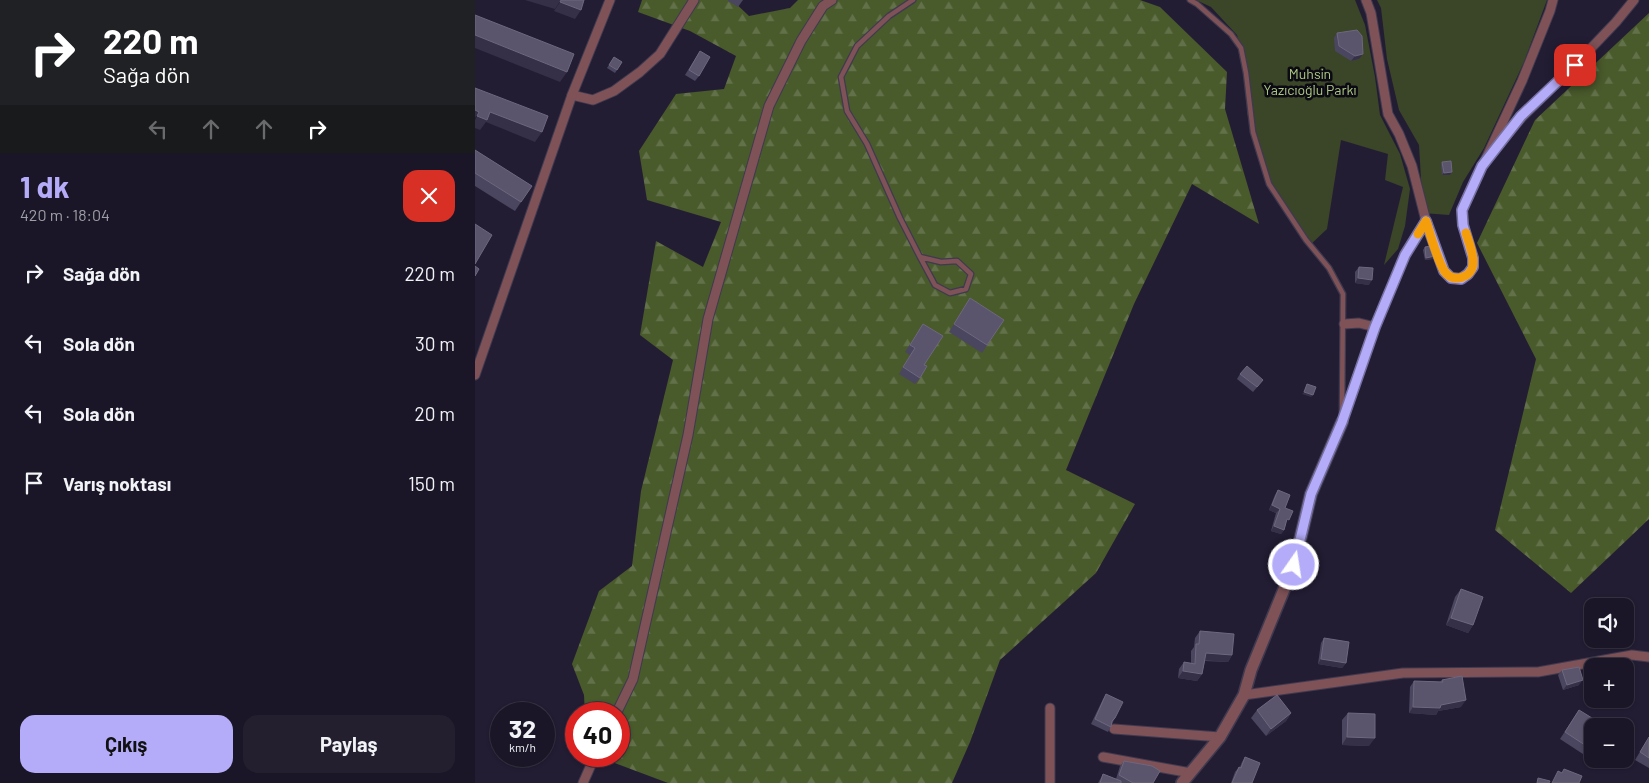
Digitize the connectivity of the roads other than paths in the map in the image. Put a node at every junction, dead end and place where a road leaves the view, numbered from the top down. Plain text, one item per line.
1 (610, 0) edge
2 (694, 0) edge
3 (832, 0) edge
4 (913, 0) edge
5 (1189, 0) edge
6 (1366, 0) edge
7 (1553, 0) edge
8 (1634, 0) edge
9 (572, 95) junction
10 (1482, 166) junction
11 (1426, 221) junction
12 (920, 258) junction
13 (1344, 324) junction
14 (1375, 327) junction
15 (475, 375) edge
16 (1342, 422) junction
17 (1649, 657) edge
18 (1244, 695) junction
19 (622, 702) edge
20 (1050, 708) dead end
21 (1115, 729) dead end
22 (1220, 737) junction
23 (1103, 757) dead end
24 (591, 767) edge
25 (1191, 773) junction
26 (586, 782) edge
27 (1049, 783) edge
28 (1182, 783) edge

1 - 9 street
2 - 9 street
3 - 19 street
4 - 12 lane
5 - 13 lane
6 - 11 street
7 - 10 street
8 - 10 street
9 - 15 street
10 - 11 street
11 - 14 street
12 - 12 lane
13 - 14 street
13 - 16 lane
14 - 16 street
16 - 18 street
17 - 18 street
18 - 22 street
20 - 27 street
21 - 22 street
22 - 25 street
23 - 25 street
24 - 26 street
25 - 28 street

